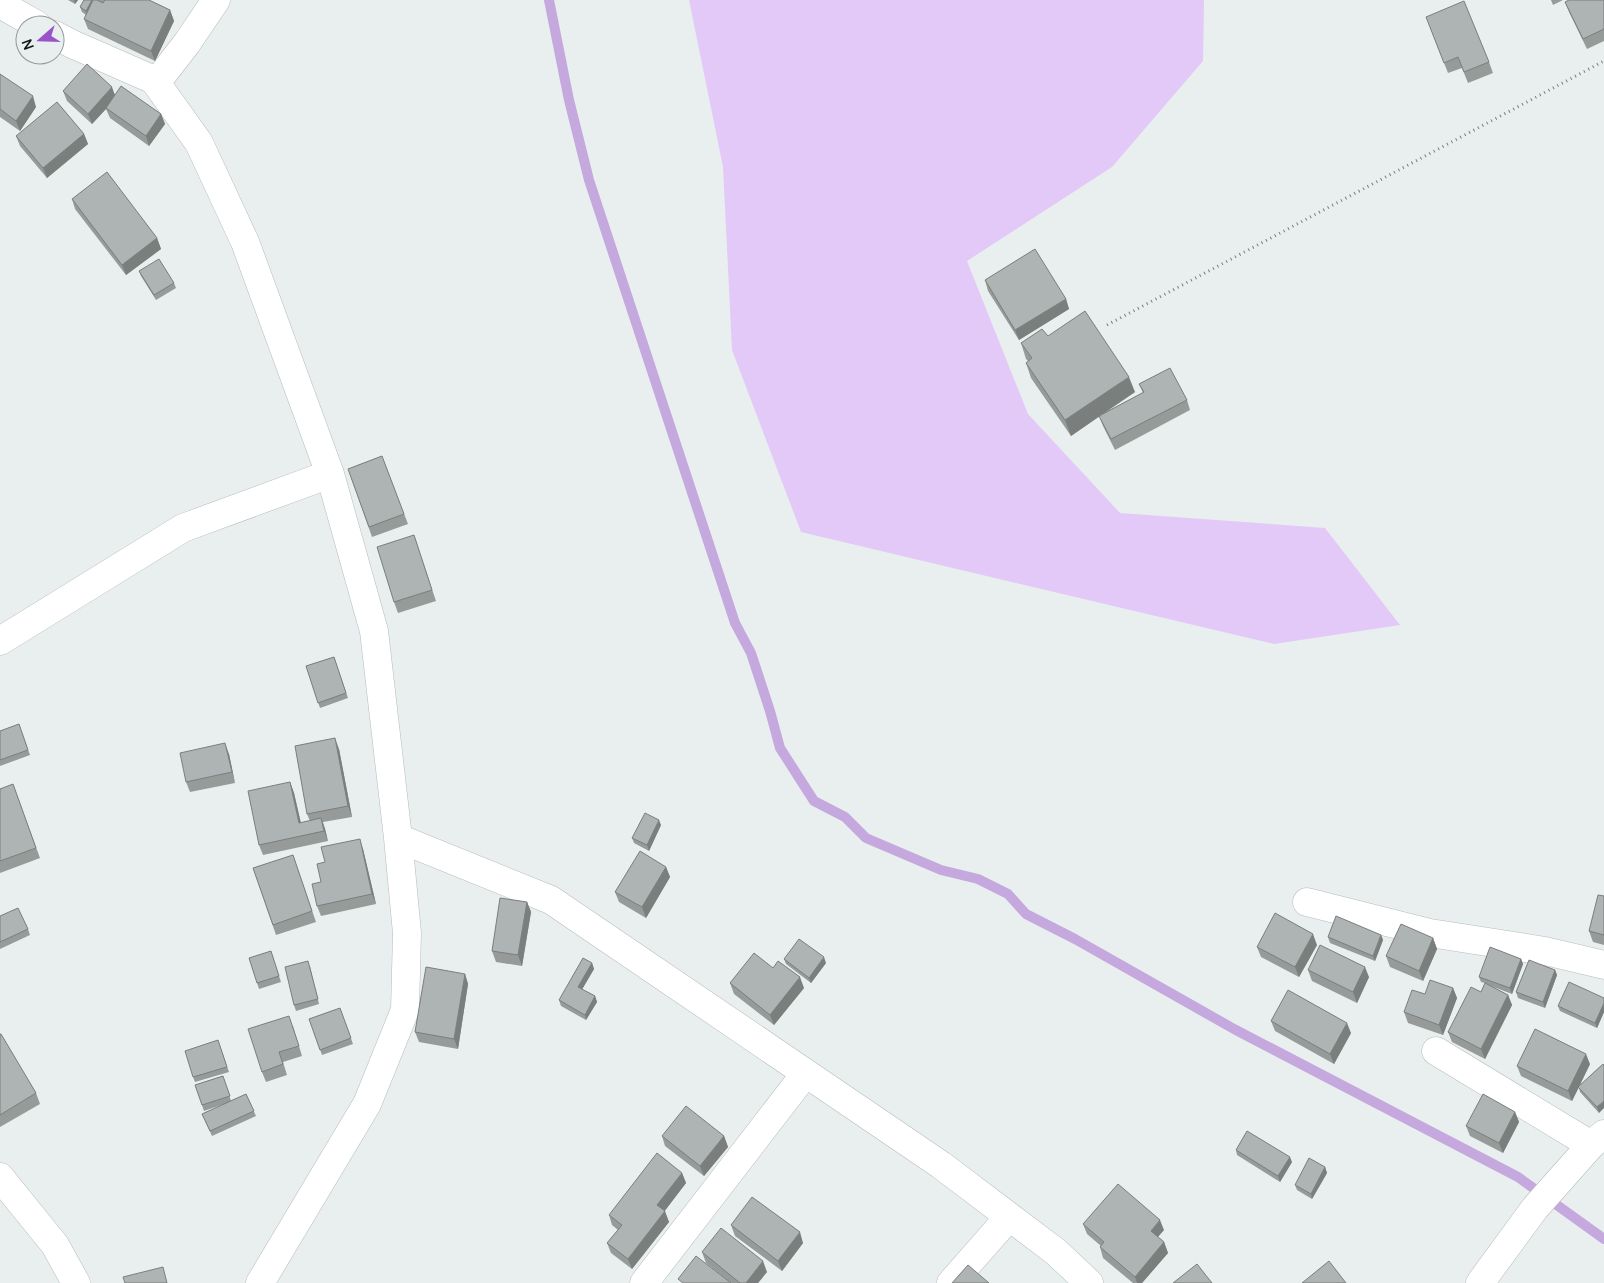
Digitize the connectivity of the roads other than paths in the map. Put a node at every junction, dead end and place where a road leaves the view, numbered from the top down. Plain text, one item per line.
1 (216, 0) edge
2 (0, 4) edge
3 (19, 15) edge
4 (65, 40) edge
5 (156, 83) junction
6 (330, 474) junction
7 (0, 641) edge
8 (398, 838) junction
9 (1307, 902) dead end
10 (1604, 965) edge
11 (1436, 1051) dead end
12 (805, 1074) junction
13 (1598, 1140) edge
14 (0, 1177) edge
15 (1010, 1217) junction
16 (73, 1282) edge
17 (260, 1283) edge
18 (644, 1283) edge
19 (951, 1283) edge
20 (1089, 1283) edge
21 (1480, 1283) edge

1 - 5 street
2 - 3 street
4 - 5 street
5 - 6 street
6 - 7 street
6 - 8 street
8 - 12 street
8 - 17 street
9 - 10 street
11 - 13 street
12 - 15 street
12 - 18 street
13 - 21 street
14 - 16 street
15 - 19 street
15 - 20 street

